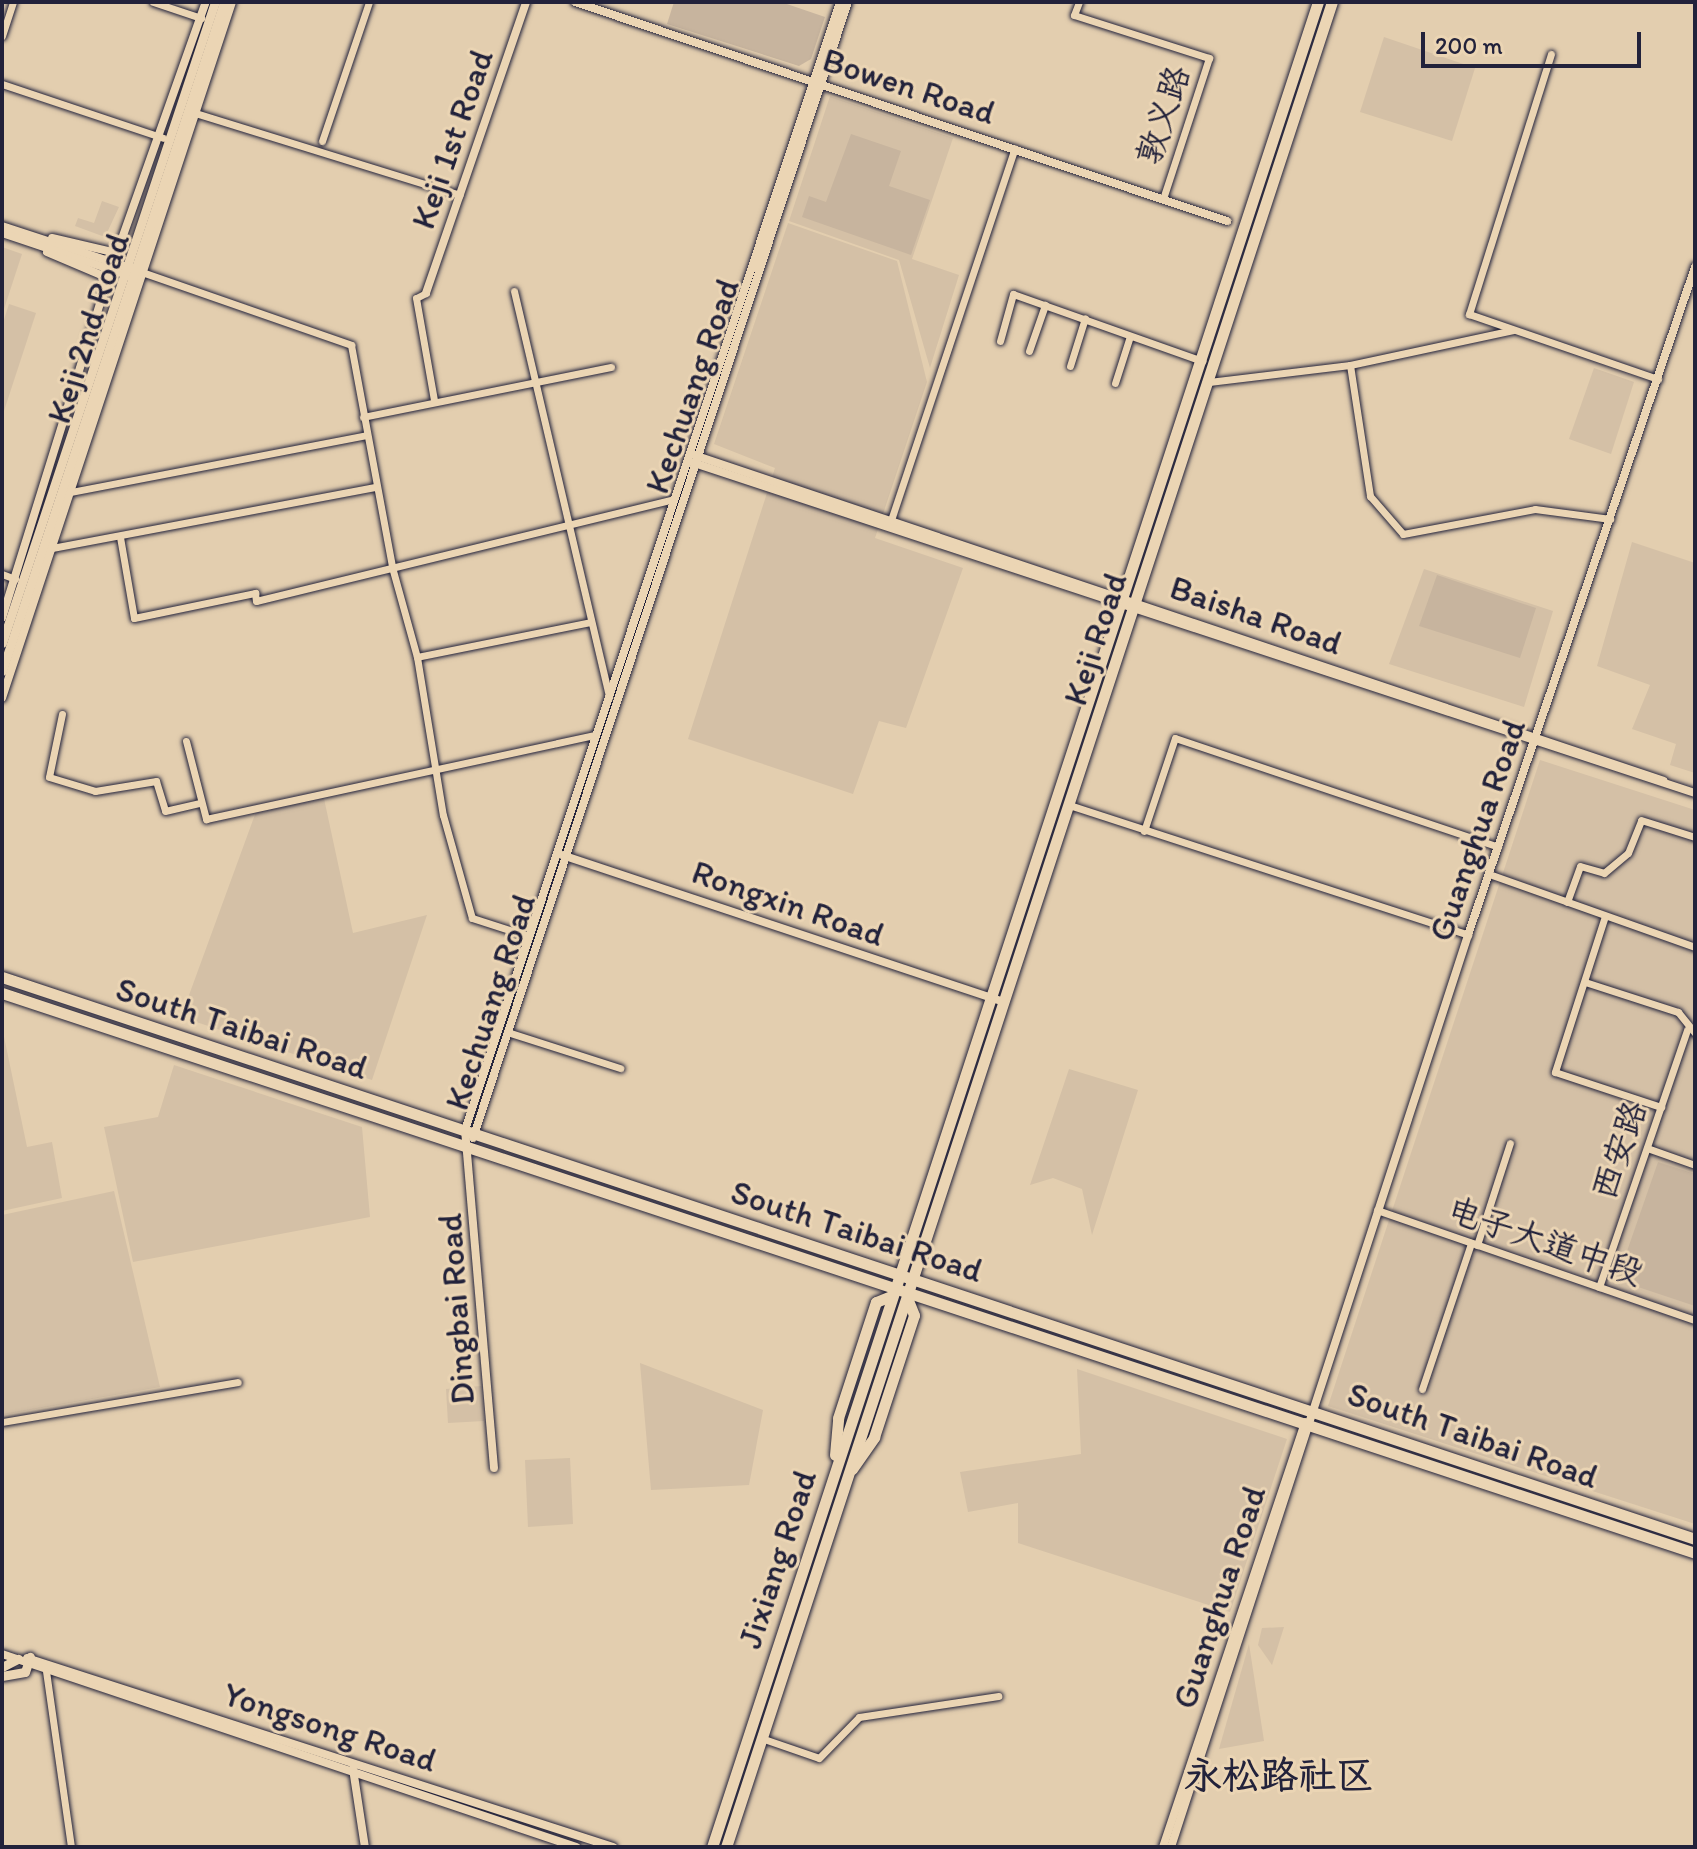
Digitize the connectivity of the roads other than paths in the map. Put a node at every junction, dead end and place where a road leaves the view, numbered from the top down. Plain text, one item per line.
1 (13, 2) edge
2 (153, 2) edge
3 (206, 2) edge
4 (215, 2) edge
5 (224, 2) edge
6 (232, 2) edge
7 (369, 2) edge
8 (526, 2) edge
9 (575, 2) edge
10 (840, 2) edge
11 (848, 2) edge
12 (1079, 2) edge
13 (1318, 2) edge
14 (1332, 2) edge
15 (201, 18) junction
16 (2, 36) edge
17 (1551, 54) dead end
18 (817, 83) junction
19 (2, 84) edge
20 (195, 113) junction
21 (157, 137) junction
22 (169, 141) junction
23 (322, 141) dead end
24 (1015, 148) junction
25 (460, 195) junction
26 (1163, 199) junction
27 (1227, 221) dead end
28 (2, 226) edge
29 (2, 233) edge
30 (38, 241) junction
31 (1695, 267) edge
32 (123, 269) junction
33 (514, 291) dead end
34 (426, 293) joint
35 (1045, 305) junction
36 (1085, 318) junction
37 (1515, 329) junction
38 (1130, 336) junction
39 (1000, 341) dead end
40 (1029, 351) dead end
41 (1202, 361) junction
42 (1350, 365) junction
43 (1070, 366) dead end
44 (611, 367) dead end
45 (533, 379) junction
46 (1658, 379) junction
47 (1209, 382) junction
48 (1115, 383) dead end
49 (434, 400) junction
50 (363, 417) junction
51 (366, 435) junction
52 (692, 458) junction
53 (376, 487) junction
54 (71, 492) junction
55 (674, 499) junction
56 (1610, 519) junction
57 (565, 525) junction
58 (890, 525) junction
59 (120, 537) junction
60 (52, 548) junction
61 (392, 567) junction
62 (2, 574) edge
63 (15, 579) junction
64 (1122, 602) junction
65 (1135, 606) junction
66 (2, 618) edge
67 (591, 622) junction
68 (2, 643) edge
69 (417, 657) junction
70 (2, 671) edge
71 (2, 698) edge
72 (609, 699) junction
73 (62, 714) dead end
74 (596, 735) junction
75 (1535, 740) junction
76 (186, 741) dead end
77 (434, 769) junction
78 (1695, 793) edge
79 (201, 803) junction
80 (1069, 805) junction
81 (1144, 831) junction
82 (1695, 837) edge
83 (1498, 847) junction
84 (561, 854) junction
85 (1489, 874) junction
86 (1567, 902) junction
87 (1605, 916) junction
88 (1468, 935) junction
89 (528, 936) junction
90 (1695, 947) edge
91 (2, 977) edge
92 (1585, 982) junction
93 (2, 993) edge
94 (998, 1000) junction
95 (507, 1032) junction
96 (1691, 1032) edge
97 (620, 1068) dead end
98 (1661, 1107) junction
99 (470, 1132) junction
100 (1510, 1143) dead end
101 (470, 1147) junction
102 (1647, 1148) junction
103 (1695, 1165) edge
104 (1377, 1210) junction
105 (1474, 1244) junction
106 (897, 1274) junction
107 (913, 1279) junction
108 (1599, 1287) junction
109 (892, 1292) junction
110 (908, 1296) junction
111 (1695, 1320) edge
112 (238, 1382) dead end
113 (1422, 1389) dead end
114 (1311, 1411) junction
115 (2, 1422) edge
116 (1308, 1424) junction
117 (494, 1468) dead end
118 (841, 1474) junction
119 (1695, 1539) edge
120 (1695, 1553) edge
121 (2, 1654) edge
122 (25, 1660) junction
123 (45, 1665) junction
124 (2, 1667) edge
125 (2, 1676) edge
126 (998, 1696) dead end
127 (759, 1737) junction
128 (352, 1766) junction
129 (71, 1847) edge
130 (365, 1847) edge
131 (576, 1847) edge
132 (613, 1847) edge
133 (712, 1847) edge
134 (726, 1847) edge
135 (1163, 1847) edge
136 (1171, 1847) edge

1 - 16 street
2 - 15 street
3 - 15 street
4 - 22 main road, Keji 2nd Road
5 - 32 main road, Keji 2nd Road
6 - 20 street
7 - 23 street
8 - 25 street, Keji 1st Road
9 - 18 street, Bowen Road
10 - 18 street, Kechuang Road
11 - 18 street, Kechuang Road
12 - 26 street, 敦义路
13 - 41 main road, Keji Road
14 - 47 main road, Keji Road
15 - 21 street
17 - 37 street
18 - 24 street, Bowen Road
18 - 52 street, Kechuang Road
19 - 21 street
20 - 25 street
20 - 32 street
21 - 22 street
21 - 32 street
22 - 32 main road, Keji 2nd Road
24 - 26 street, Bowen Road
24 - 58 street
25 - 34 street, Keji 1st Road
26 - 27 street, Bowen Road
28 - 30 street
29 - 30 street
30 - 32 street
30 - 32 street
31 - 46 street, Guanghua Road
32 - 50 street
32 - 54 street
32 - 63 street
32 - 68 main road, Keji 2nd Road
32 - 70 main road, Keji 2nd Road
33 - 45 street
34 - 49 street
35 - 36 street
35 - 39 street
35 - 40 street
36 - 38 street
36 - 43 street
37 - 42 street
37 - 46 street
38 - 41 street
38 - 48 street
41 - 64 main road, Keji Road
42 - 47 street
42 - 56 street
44 - 45 street
45 - 49 street
45 - 57 street
46 - 56 street, Guanghua Road
47 - 65 main road, Keji Road
49 - 50 street
50 - 51 street
51 - 53 street
51 - 54 street
52 - 55 street, Kechuang Road
52 - 58 street, Baisha Road
52 - 84 street, Kechuang Road
53 - 59 street
53 - 61 street
54 - 60 street
55 - 57 street
55 - 72 street, Kechuang Road
56 - 75 street, Guanghua Road
57 - 61 street
57 - 67 street
58 - 64 street, Baisha Road
59 - 60 street
59 - 61 street
60 - 71 street
61 - 69 street
62 - 63 street
63 - 66 street
64 - 65 street, Baisha Road
64 - 94 main road, Keji Road
65 - 75 street, Baisha Road
65 - 80 main road, Keji Road
67 - 69 street
67 - 72 street
69 - 77 street
72 - 74 street, Kechuang Road
73 - 79 street
74 - 77 street
74 - 84 street, Kechuang Road
75 - 78 street, Baisha Road
75 - 83 street, Guanghua Road
76 - 79 street
77 - 79 street
77 - 89 street
80 - 81 street
80 - 94 main road, Keji Road
81 - 83 street
81 - 88 street
82 - 86 street
83 - 85 street, Guanghua Road
84 - 89 street, Kechuang Road
84 - 94 street, Rongxin Road
84 - 95 street, Kechuang Road
85 - 86 street
85 - 88 street, Guanghua Road
86 - 87 street
87 - 90 street
87 - 92 street
88 - 104 street, Guanghua Road
89 - 99 street, Kechuang Road
91 - 99 main road, South Taibai Road
92 - 96 street
92 - 98 street
93 - 101 main road, South Taibai Road
94 - 106 main road, Keji Road
94 - 107 main road, Keji Road
95 - 97 street
95 - 99 street, Kechuang Road
96 - 98 street, 西安路
98 - 102 street, 西安路
99 - 101 street, Kechuang Road
99 - 106 main road, South Taibai Road
100 - 105 street
101 - 109 main road, South Taibai Road
101 - 117 street, Dingbai Road
102 - 103 street
102 - 108 street, 西安路
104 - 105 street, 电子大道中段
104 - 114 street, Guanghua Road
105 - 108 street, 电子大道中段
105 - 113 street
106 - 107 main road, South Taibai Road
106 - 109 main road, Keji Road
107 - 110 main road, Keji Road
107 - 114 main road, South Taibai Road
108 - 111 street, 电子大道中段
109 - 110 main road, South Taibai Road
109 - 118 main road, Jixiang Road
110 - 116 main road, South Taibai Road
110 - 118 main road, Jixiang Road
112 - 115 street
114 - 116 street, Guanghua Road
114 - 119 main road, South Taibai Road
116 - 120 main road, South Taibai Road
116 - 135 street, Guanghua Road
116 - 136 street, Guanghua Road
118 - 127 main road, Jixiang Road
118 - 133 main road, Jixiang Road
121 - 122 street, Yongsong Road
122 - 123 street, Yongsong Road
122 - 124 main road
122 - 125 main road
123 - 128 street, Yongsong Road
123 - 129 street
126 - 127 street
127 - 134 main road, Jixiang Road
128 - 130 street
128 - 131 street, Yongsong Road
128 - 132 street, Yongsong Road

